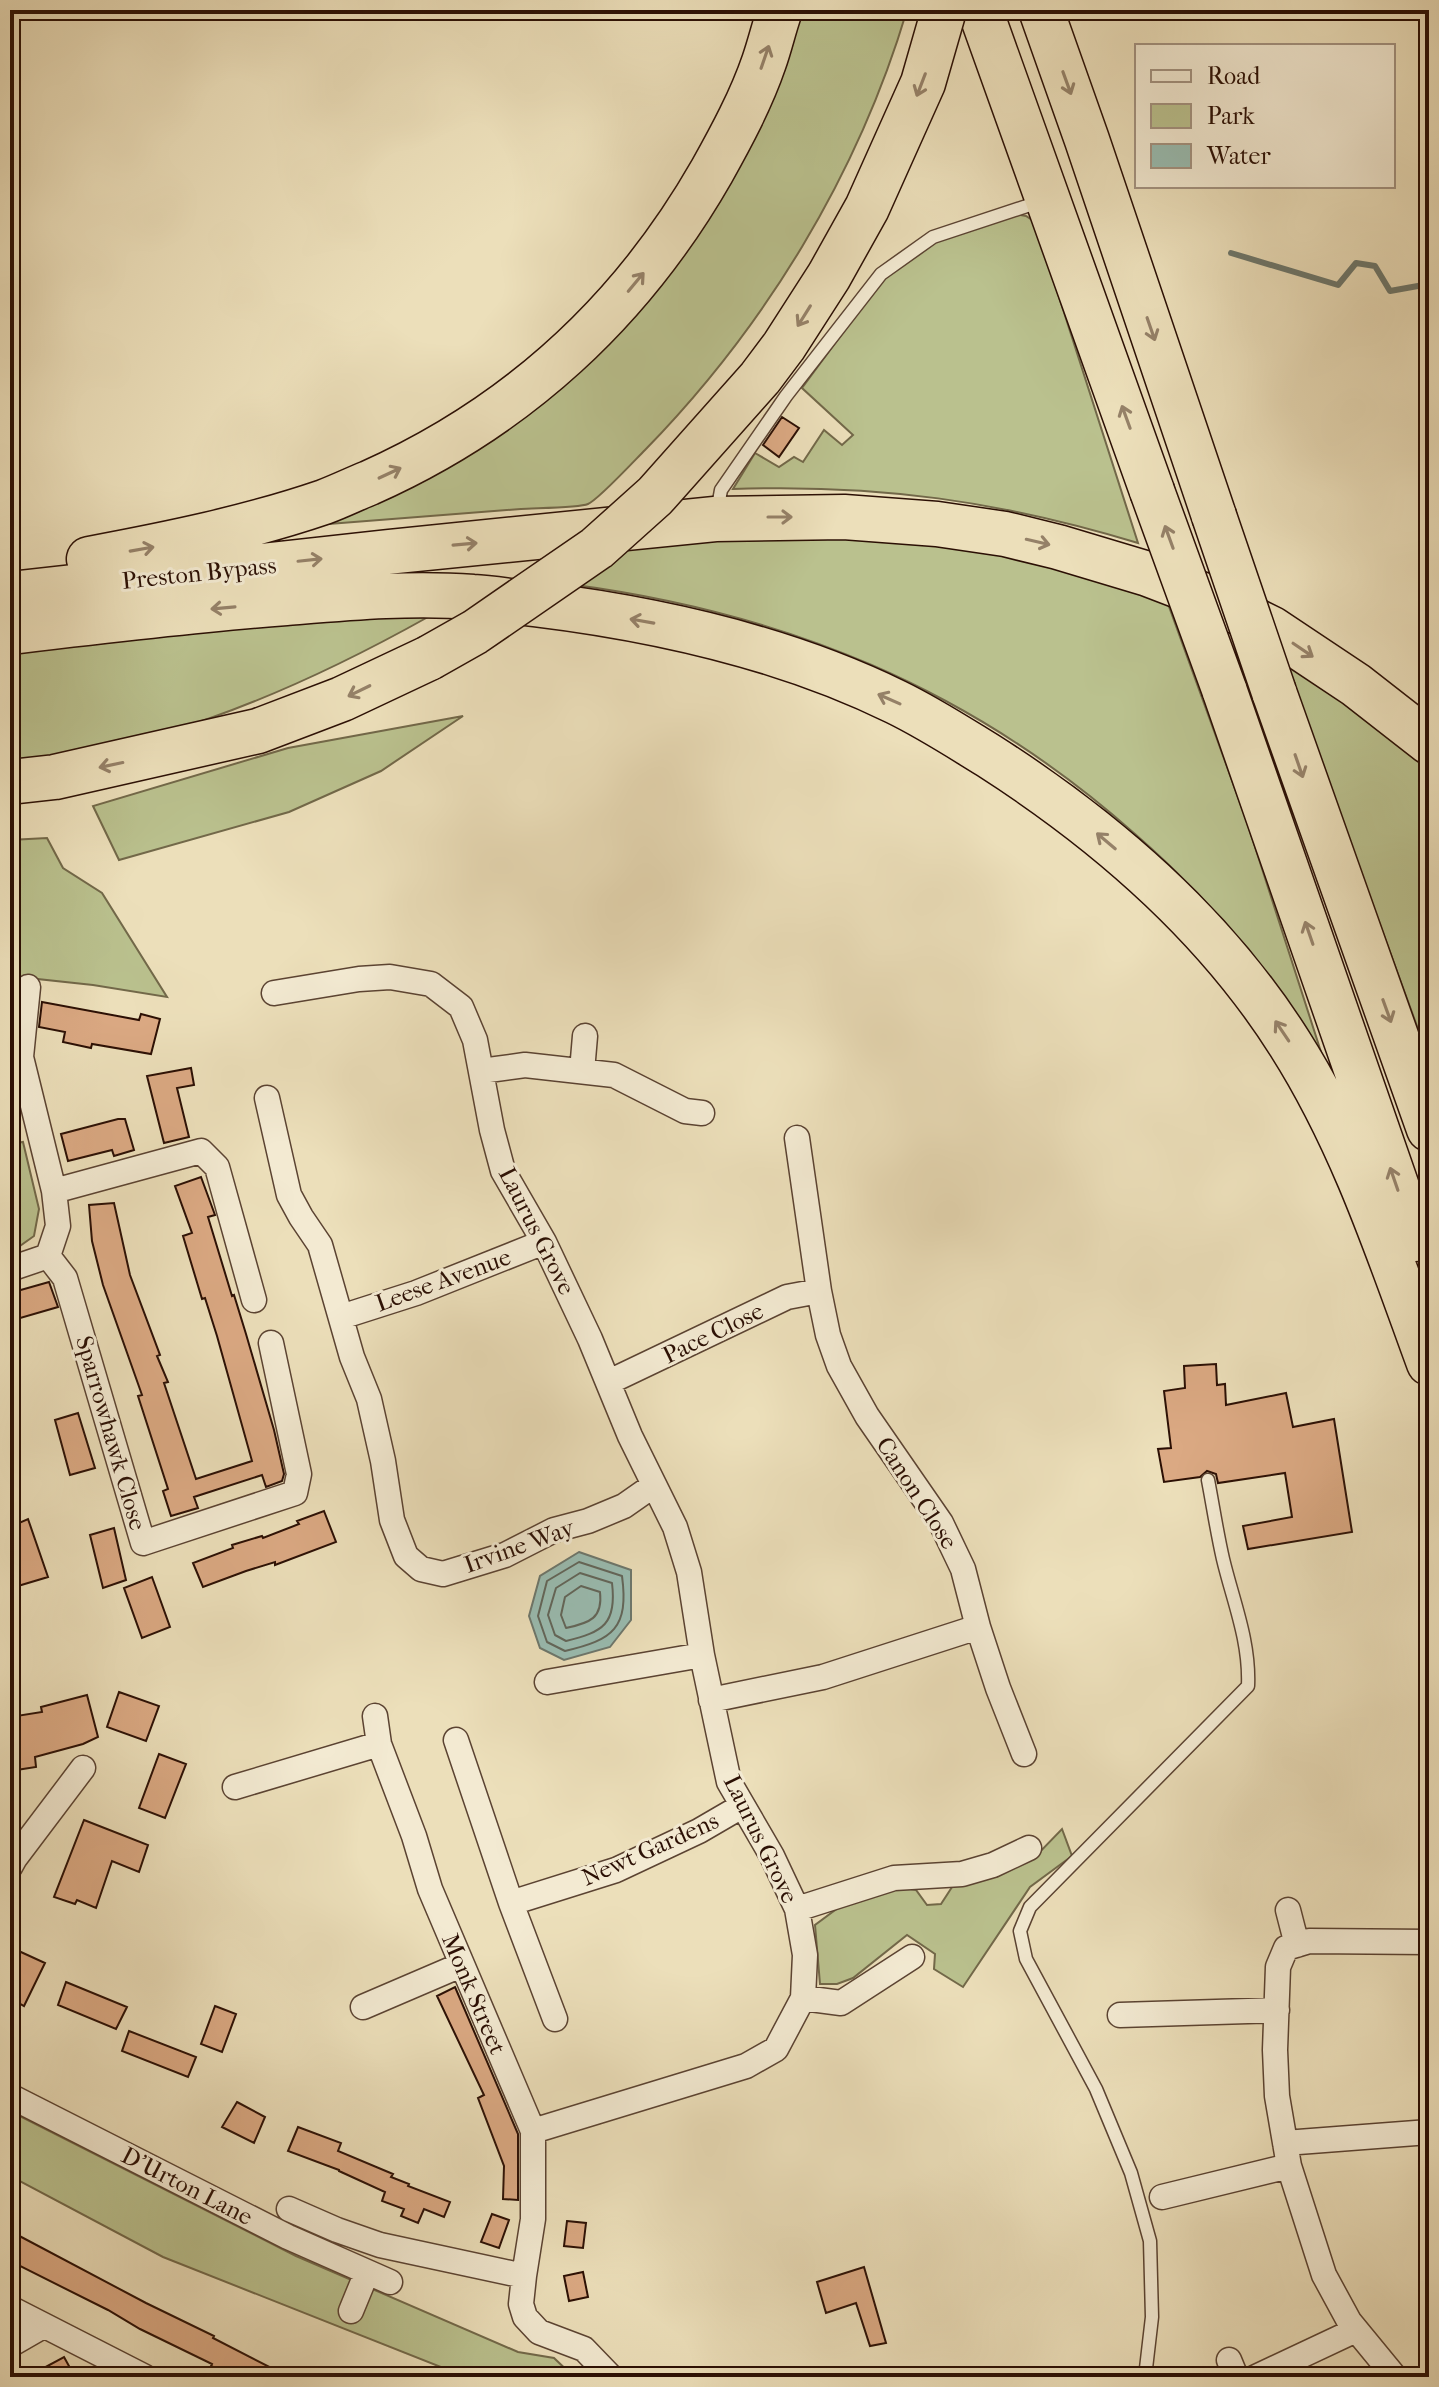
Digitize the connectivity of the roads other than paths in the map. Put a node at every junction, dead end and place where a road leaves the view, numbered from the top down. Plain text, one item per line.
1 (780, 10) edge
2 (944, 10) edge
3 (980, 10) edge
4 (1041, 10) edge
5 (1048, 199) junction
6 (715, 519) junction
7 (10, 571) edge
8 (10, 594) edge
9 (10, 632) edge
10 (1429, 742) edge
11 (10, 782) edge
12 (28, 987) dead end
13 (274, 993) dead end
14 (585, 1036) dead end
15 (481, 1071) junction
16 (582, 1071) junction
17 (267, 1098) dead end
18 (702, 1113) dead end
19 (1429, 1129) edge
20 (797, 1138) dead end
21 (54, 1191) junction
22 (544, 1242) junction
23 (48, 1256) junction
24 (10, 1269) edge
25 (1429, 1279) edge
26 (819, 1291) junction
27 (254, 1300) dead end
28 (341, 1317) junction
29 (271, 1343) dead end
30 (1429, 1363) edge
31 (609, 1382) junction
32 (1208, 1480) dead end
33 (654, 1485) junction
34 (978, 1627) junction
35 (702, 1655) junction
36 (547, 1682) dead end
37 (711, 1700) junction
38 (375, 1716) dead end
39 (456, 1740) dead end
40 (379, 1744) junction
41 (1024, 1754) dead end
42 (83, 1768) dead end
43 (235, 1787) dead end
44 (742, 1806) junction
45 (1029, 1848) dead end
46 (10, 1867) edge
47 (511, 1903) junction
48 (797, 1909) junction
49 (1288, 1910) dead end
50 (1423, 1934) edge
51 (1297, 1945) junction
52 (912, 1957) dead end
53 (461, 1965) junction
54 (803, 1998) junction
55 (363, 2007) dead end
56 (1277, 2010) junction
57 (1120, 2015) dead end
58 (555, 2019) dead end
59 (10, 2096) edge
60 (533, 2131) junction
61 (1429, 2132) edge
62 (1287, 2154) junction
63 (1162, 2197) dead end
64 (289, 2209) dead end
65 (367, 2272) junction
66 (524, 2276) junction
67 (390, 2282) dead end
68 (10, 2308) edge
69 (351, 2311) dead end
70 (43, 2326) junction
71 (1356, 2330) junction
72 (10, 2345) edge
73 (145, 2377) edge
74 (611, 2377) edge
75 (1145, 2377) edge
76 (1256, 2377) edge
77 (1395, 2377) edge

7 -> 1 highway
2 -> 11 highway, bridge
3 - 5 highway
4 -> 19 highway, bridge
5 - 6 lane
25 -> 5 highway, bridge
8 -> 6 highway, Preston Bypass
6 -> 10 highway, Preston Bypass
30 -> 9 highway, Preston Bypass
12 - 21 street
13 - 15 street, Laurus Grove
14 - 16 street
15 - 16 street
15 - 22 street, Laurus Grove
16 - 18 street
17 - 28 street
20 - 26 street
21 - 23 street
21 - 27 street
22 - 28 street, Leese Avenue
22 - 31 street, Laurus Grove
23 - 24 street
23 - 29 street, Sparrowhawk Close
26 - 31 street, Pace Close
26 - 34 street, Canon Close
28 - 33 street, Irvine Way
31 - 33 street, Laurus Grove
32 - 75 lane
33 - 35 street, Laurus Grove
34 - 37 street
34 - 41 street, Canon Close
35 - 36 street
35 - 37 street, Laurus Grove
37 - 44 street, Laurus Grove
38 - 40 street, Monk Street
39 - 47 street
40 - 43 street
40 - 53 street, Monk Street
42 - 46 street
44 - 47 street, Newt Gardens
44 - 48 street, Laurus Grove
45 - 48 street
47 - 58 street
48 - 54 street, Laurus Grove
49 - 51 street
50 - 51 street
51 - 56 street
52 - 54 street
53 - 55 street
53 - 60 street, Monk Street
54 - 60 street, Laurus Grove
56 - 57 street
56 - 62 street
59 - 65 street, D'Urton Lane
60 - 66 street, Monk Street
61 - 62 street
62 - 63 street
62 - 71 street
64 - 66 street
65 - 67 street, D'Urton Lane
65 - 69 street
66 - 74 street, Monk Street
68 - 70 street
70 - 72 street
70 - 73 street
71 - 76 street
71 - 77 street

